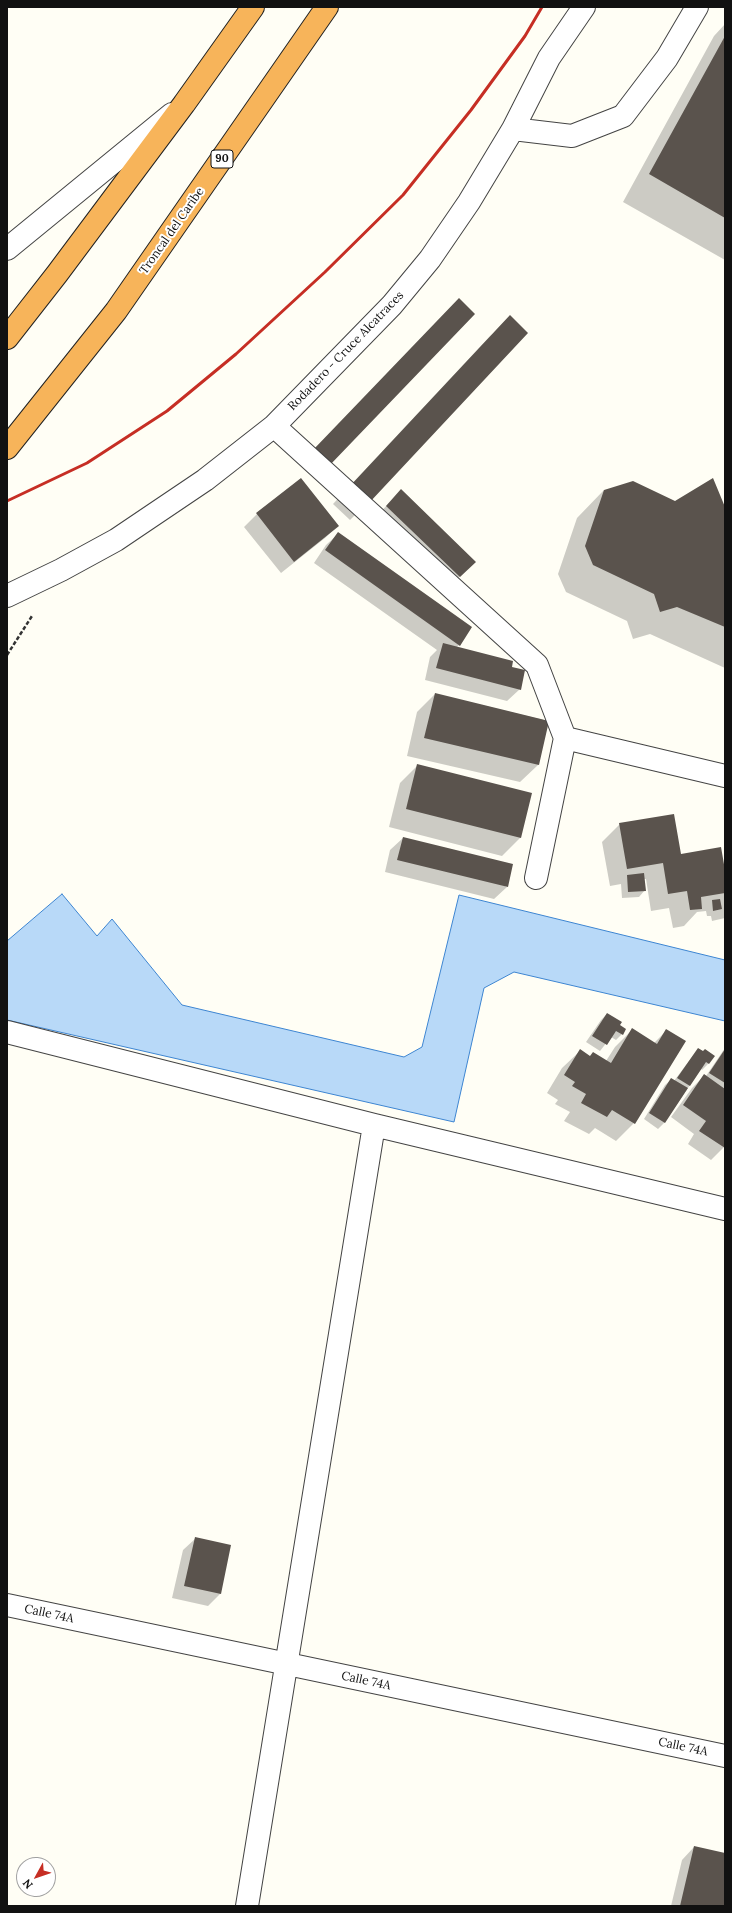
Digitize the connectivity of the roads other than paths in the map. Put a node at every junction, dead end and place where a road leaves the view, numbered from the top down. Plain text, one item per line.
1 (252, 7) edge
2 (327, 7) edge
3 (584, 7) edge
4 (697, 7) edge
5 (184, 104) junction
6 (514, 129) junction
7 (7, 249) edge
8 (7, 338) edge
9 (274, 426) junction
10 (7, 448) edge
11 (7, 596) edge
12 (565, 738) junction
13 (725, 776) edge
14 (536, 878) dead end
15 (7, 1032) edge
16 (374, 1125) junction
17 (725, 1209) edge
18 (7, 1605) edge
19 (288, 1664) junction
20 (725, 1756) edge
21 (247, 1906) edge

1 - 5 highway
2 - 10 highway, Troncal del Caribe / 90
3 - 6 street, Rodadero - Cruce Alcatraces
4 - 6 street
5 - 7 street
5 - 8 highway
6 - 9 street, Rodadero - Cruce Alcatraces
9 - 11 street, Rodadero - Cruce Alcatraces
9 - 12 street
12 - 13 street
12 - 14 street
15 - 16 street
16 - 17 street
16 - 19 street
18 - 19 street, Calle 74A
19 - 20 street, Calle 74A
19 - 21 street

